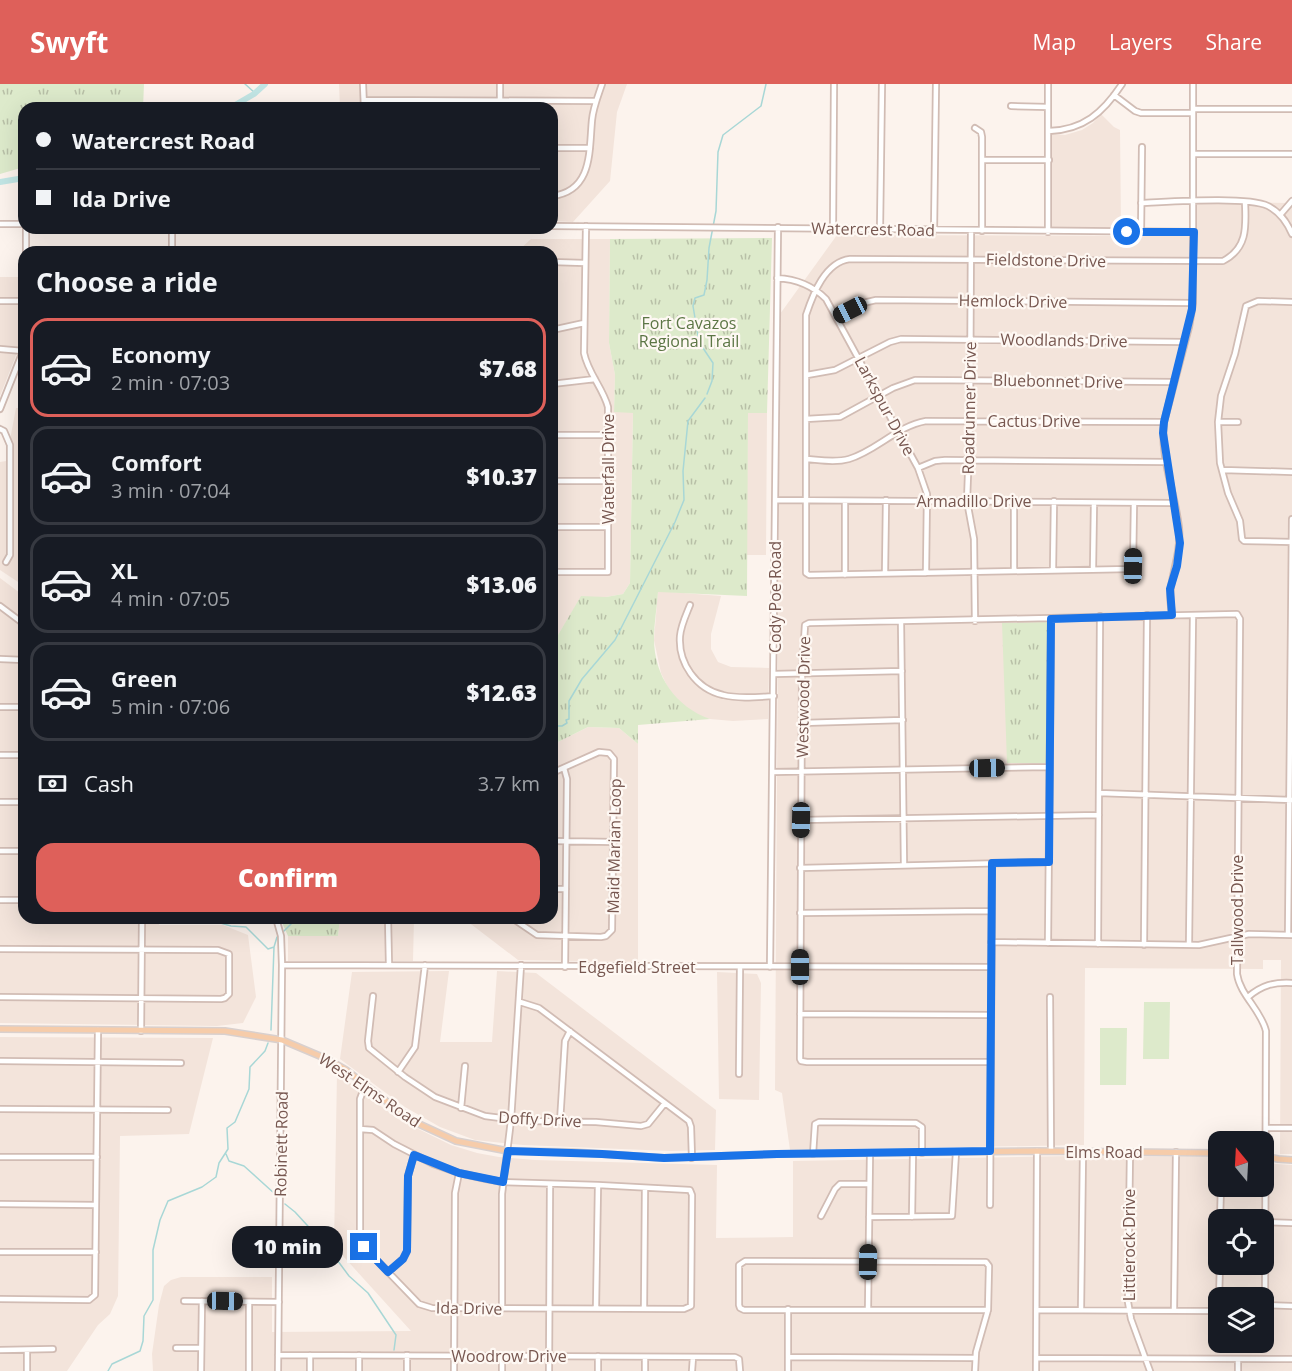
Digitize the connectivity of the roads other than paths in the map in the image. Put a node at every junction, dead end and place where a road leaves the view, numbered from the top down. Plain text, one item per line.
1 (363, 84) edge
2 (500, 84) edge
3 (602, 84) edge
4 (834, 84) edge
5 (882, 84) edge
6 (936, 84) edge
7 (1048, 84) edge
8 (1122, 84) edge
9 (1193, 84) edge
10 (1114, 95) junction
11 (364, 100) joint
12 (500, 100) junction
13 (596, 101) junction
14 (1011, 106) dead end
15 (1048, 107) junction
16 (1292, 109) edge
17 (1193, 111) junction
18 (975, 128) dead end
19 (1049, 131) junction
20 (1142, 147) dead end
21 (558, 148) edge
22 (590, 148) junction
23 (1194, 154) junction
24 (1292, 154) edge
25 (982, 159) junction
26 (1048, 160) junction
27 (558, 195) edge
28 (1292, 201) edge
29 (1141, 202) junction
30 (1194, 202) junction
31 (1245, 202) junction
32 (1280, 215) junction
33 (0, 224) edge
34 (18, 225) edge
35 (558, 226) edge
36 (586, 226) junction
37 (778, 227) junction
38 (833, 228) junction
39 (879, 229) junction
40 (934, 231) junction
41 (971, 231) junction
42 (982, 231) junction
43 (1048, 232) junction
44 (1141, 232) junction
45 (1194, 232) junction
46 (1292, 232) edge
47 (971, 259) junction
48 (558, 262) edge
49 (1194, 262) junction
50 (585, 263) junction
51 (777, 278) junction
52 (816, 291) junction
53 (970, 300) junction
54 (0, 301) edge
55 (18, 301) edge
56 (1292, 302) edge
57 (1193, 303) junction
58 (836, 317) junction
59 (584, 323) junction
60 (558, 329) edge
61 (970, 339) junction
62 (1185, 342) junction
63 (0, 349) edge
64 (18, 351) edge
65 (859, 358) junction
66 (18, 362) edge
67 (807, 375) junction
68 (595, 379) junction
69 (970, 380) junction
70 (1174, 382) junction
71 (558, 383) edge
72 (880, 396) junction
73 (2, 399) edge
74 (0, 409) edge
75 (807, 419) junction
76 (970, 421) junction
77 (1164, 422) junction
78 (1218, 422) junction
79 (1238, 422) dead end
80 (0, 429) edge
81 (898, 432) junction
82 (558, 435) edge
83 (609, 435) junction
84 (806, 459) junction
85 (969, 460) junction
86 (1166, 462) junction
87 (918, 468) junction
88 (1223, 470) junction
89 (1292, 472) edge
90 (558, 481) edge
91 (608, 481) junction
92 (775, 500) junction
93 (886, 500) junction
94 (806, 501) junction
95 (846, 501) junction
96 (927, 501) junction
97 (967, 501) junction
98 (1014, 501) junction
99 (1054, 501) junction
100 (1094, 503) junction
101 (1134, 503) junction
102 (1173, 503) junction
103 (1292, 519) edge
104 (558, 527) edge
105 (608, 527) junction
106 (1292, 542) edge
107 (6, 562) dead end
108 (1292, 567) edge
109 (1093, 569) junction
110 (1053, 570) junction
111 (1014, 571) junction
112 (558, 572) edge
113 (974, 572) junction
114 (885, 573) junction
115 (926, 573) junction
116 (845, 575) junction
117 (690, 605) dead end
118 (0, 606) edge
119 (1291, 614) edge
120 (1147, 615) junction
121 (1172, 615) junction
122 (1193, 615) junction
123 (1239, 615) joint
124 (1100, 616) junction
125 (1051, 619) junction
126 (18, 620) edge
127 (975, 621) junction
128 (902, 622) junction
129 (0, 659) edge
130 (18, 660) edge
131 (1291, 661) edge
132 (902, 671) junction
133 (774, 674) junction
134 (802, 674) junction
135 (774, 696) junction
136 (0, 707) edge
137 (18, 707) edge
138 (1291, 707) edge
139 (903, 720) junction
140 (802, 723) junction
141 (1291, 752) edge
142 (0, 755) edge
143 (18, 755) edge
144 (1049, 767) junction
145 (564, 768) junction
146 (558, 770) edge
147 (903, 770) junction
148 (802, 771) junction
149 (772, 772) junction
150 (1099, 793) junction
151 (1145, 795) junction
152 (1191, 796) junction
153 (1238, 798) junction
154 (1290, 800) edge
155 (0, 802) edge
156 (18, 802) edge
157 (1049, 815) junction
158 (1099, 815) junction
159 (904, 818) junction
160 (801, 820) junction
161 (558, 841) edge
162 (566, 842) junction
163 (614, 842) junction
164 (0, 851) edge
165 (18, 851) edge
166 (1049, 862) junction
167 (992, 863) junction
168 (904, 866) junction
169 (801, 868) junction
170 (558, 889) edge
171 (566, 889) junction
172 (0, 900) edge
173 (18, 900) edge
174 (991, 911) junction
175 (800, 913) junction
176 (142, 924) edge
177 (278, 924) edge
178 (388, 924) edge
179 (521, 924) edge
180 (1290, 935) edge
181 (1237, 936) junction
182 (565, 937) junction
183 (992, 942) junction
184 (1048, 943) junction
185 (1098, 944) junction
186 (1144, 945) junction
187 (1189, 945) junction
188 (0, 949) edge
189 (142, 950) junction
190 (282, 965) junction
191 (389, 965) junction
192 (424, 965) junction
193 (521, 965) junction
194 (565, 967) junction
195 (740, 967) junction
196 (770, 967) junction
197 (800, 967) junction
198 (991, 967) junction
199 (1292, 983) edge
200 (373, 996) dead end
201 (0, 997) edge
202 (1050, 997) dead end
203 (1248, 997) junction
204 (141, 998) junction
205 (520, 1002) junction
206 (801, 1014) junction
207 (991, 1015) junction
208 (0, 1029) edge
209 (98, 1030) junction
210 (141, 1031) junction
211 (570, 1031) junction
212 (282, 1040) junction
213 (0, 1061) edge
214 (98, 1062) junction
215 (990, 1062) junction
216 (181, 1063) dead end
217 (465, 1066) dead end
218 (398, 1072) junction
219 (739, 1074) dead end
220 (367, 1087) junction
221 (664, 1102) junction
222 (461, 1108) junction
223 (0, 1109) edge
224 (97, 1110) junction
225 (168, 1110) dead end
226 (511, 1120) junction
227 (560, 1122) junction
228 (1266, 1128) junction
229 (1292, 1128) edge
230 (360, 1129) junction
231 (1266, 1131) edge
232 (508, 1151) junction
233 (990, 1151) junction
234 (1037, 1151) junction
235 (1051, 1151) junction
236 (922, 1152) junction
237 (956, 1152) junction
238 (1083, 1152) junction
239 (1130, 1152) junction
240 (1176, 1152) junction
241 (870, 1153) junction
242 (913, 1153) junction
243 (1208, 1153) edge
244 (813, 1154) junction
245 (414, 1155) junction
246 (0, 1156) edge
247 (97, 1157) junction
248 (692, 1158) junction
249 (1274, 1159) edge
250 (1292, 1160) edge
251 (459, 1173) junction
252 (503, 1182) junction
253 (550, 1184) junction
254 (869, 1184) junction
255 (598, 1185) junction
256 (645, 1188) junction
257 (0, 1204) edge
258 (96, 1205) junction
259 (990, 1205) dead end
260 (821, 1216) dead end
261 (869, 1217) junction
262 (912, 1217) junction
263 (1274, 1222) edge
264 (1292, 1223) edge
265 (0, 1252) edge
266 (96, 1252) junction
267 (868, 1262) junction
268 (388, 1272) junction
269 (0, 1299) edge
270 (184, 1301) dead end
271 (202, 1301) junction
272 (249, 1302) junction
273 (279, 1302) junction
274 (1274, 1305) edge
275 (1292, 1306) edge
276 (455, 1308) junction
277 (502, 1308) junction
278 (549, 1308) junction
279 (596, 1308) junction
280 (644, 1309) junction
281 (788, 1309) junction
282 (868, 1310) junction
283 (988, 1310) junction
284 (1081, 1310) junction
285 (1174, 1310) junction
286 (1038, 1311) junction
287 (1129, 1311) junction
288 (1208, 1311) edge
289 (176, 1348) dead end
290 (201, 1348) junction
291 (54, 1349) dead end
292 (0, 1350) edge
293 (27, 1350) junction
294 (279, 1355) junction
295 (310, 1355) junction
296 (359, 1355) junction
297 (407, 1355) junction
298 (455, 1355) junction
299 (502, 1356) junction
300 (549, 1356) junction
301 (598, 1356) junction
302 (645, 1357) junction
303 (693, 1357) junction
304 (788, 1357) junction
305 (975, 1358) junction
306 (1036, 1358) junction
307 (1146, 1359) junction
308 (1292, 1359) edge
309 (1238, 1360) junction
310 (27, 1371) edge
311 (201, 1371) edge
312 (249, 1371) edge
313 (278, 1371) edge
314 (310, 1371) edge
315 (359, 1371) edge
316 (407, 1371) edge
317 (454, 1371) edge
318 (501, 1371) edge
319 (549, 1371) edge
320 (598, 1371) edge
321 (645, 1371) edge
322 (693, 1371) edge
323 (740, 1371) edge
324 (788, 1371) edge
325 (975, 1371) edge
326 (1036, 1371) edge
327 (1150, 1371) edge
328 (1238, 1371) edge

1 - 11 street
2 - 12 street
3 - 13 street
4 - 38 street
5 - 39 street
6 - 40 street
7 - 15 street
8 - 10 street
9 - 17 street
10 - 17 street
10 - 19 street
11 - 12 street
12 - 13 street
13 - 22 street
14 - 15 street
15 - 19 street
16 - 17 street
17 - 23 street
18 - 25 street
19 - 26 street
20 - 29 street
21 - 22 street
22 - 27 street
23 - 24 street
23 - 30 street
25 - 26 street
25 - 42 street
26 - 43 street
28 - 32 street
29 - 30 street
29 - 44 street
30 - 31 street
30 - 45 street
31 - 32 street
31 - 49 street, Fieldstone Drive
32 - 46 street
33 - 34 street
35 - 36 street, Watercrest Road
36 - 37 street, Watercrest Road
36 - 50 street, Waterfall Drive
37 - 38 street, Watercrest Road
37 - 51 street, Cody Poe Road
38 - 39 street, Watercrest Road
39 - 40 street, Watercrest Road
40 - 41 street, Watercrest Road
41 - 42 street, Watercrest Road
41 - 47 street, Roadrunner Drive
42 - 43 street, Watercrest Road
43 - 44 street, Watercrest Road
44 - 45 street, Watercrest Road
45 - 49 street
47 - 49 street, Fieldstone Drive
47 - 52 street, Fieldstone Drive
47 - 53 street, Roadrunner Drive
48 - 50 street
49 - 57 street
50 - 59 street, Waterfall Drive
51 - 52 street, Larkspur Drive
51 - 92 street, Cody Poe Road
52 - 58 street, Larkspur Drive
52 - 67 street, Fieldstone Drive
53 - 57 street, Hemlock Drive
53 - 58 street, Hemlock Drive
53 - 61 street, Roadrunner Drive
54 - 55 street
56 - 78 street
57 - 62 street
58 - 65 street, Larkspur Drive
59 - 60 street
59 - 68 street, Waterfall Drive
61 - 62 street, Woodlands Drive
61 - 65 street, Woodlands Drive
61 - 69 street, Roadrunner Drive
62 - 70 street
63 - 64 street
65 - 67 street, Woodlands Drive
65 - 72 street, Larkspur Drive
66 - 73 street
67 - 75 street, Fieldstone Drive
68 - 71 street
68 - 83 street, Waterfall Drive
69 - 70 street, Bluebonnet Drive
69 - 72 street, Bluebonnet Drive
69 - 76 street, Roadrunner Drive
70 - 77 street
72 - 75 street, Bluebonnet Drive
72 - 81 street, Larkspur Drive
73 - 74 street
75 - 84 street, Fieldstone Drive
76 - 77 street, Cactus Drive
76 - 81 street, Cactus Drive
76 - 85 street, Roadrunner Drive
77 - 86 street
78 - 79 street
78 - 88 street
80 - 107 street
81 - 84 street, Cactus Drive
81 - 87 street, Larkspur Drive
82 - 83 street
83 - 91 street, Waterfall Drive
84 - 94 street, Fieldstone Drive
85 - 86 street
85 - 87 street
85 - 97 street, Roadrunner Drive
86 - 102 street
87 - 96 street, Larkspur Drive
88 - 89 street
88 - 106 street
90 - 91 street
91 - 105 street, Waterfall Drive
92 - 94 street, Armadillo Drive
92 - 133 street, Cody Poe Road
93 - 95 street, Armadillo Drive
93 - 96 street, Armadillo Drive
93 - 114 street
94 - 95 street, Armadillo Drive
94 - 116 street, Fieldstone Drive
95 - 116 street
96 - 97 street, Armadillo Drive
96 - 115 street, Larkspur Drive
97 - 98 street, Armadillo Drive
97 - 113 street, Roadrunner Drive
98 - 99 street, Armadillo Drive
98 - 111 street
99 - 100 street, Armadillo Drive
99 - 110 street
100 - 101 street, Armadillo Drive
100 - 109 street
101 - 102 street, Armadillo Drive
101 - 109 street
102 - 121 street
103 - 106 street
104 - 105 street
105 - 112 street, Waterfall Drive
106 - 108 street
108 - 119 street
109 - 110 street
110 - 111 street
111 - 113 street
113 - 115 street
113 - 127 street, Roadrunner Drive
114 - 115 street
114 - 116 street
117 - 135 street
118 - 126 street
119 - 131 street
120 - 121 street, Westwood Drive
120 - 124 street, Westwood Drive
120 - 151 street
121 - 122 street, Westwood Drive
122 - 123 street, Westwood Drive
122 - 152 street
123 - 153 street, Tallwood Drive
124 - 125 street, Westwood Drive
124 - 150 street
125 - 127 street, Westwood Drive
125 - 144 street
127 - 128 street, Westwood Drive
128 - 132 street
128 - 134 street, Westwood Drive
129 - 130 street
131 - 138 street
132 - 134 street
132 - 139 street
133 - 134 street
133 - 135 street, Cody Poe Road
134 - 140 street, Westwood Drive
135 - 149 street, Cody Poe Road
136 - 137 street
138 - 141 street
139 - 140 street
139 - 147 street
140 - 148 street, Westwood Drive
141 - 154 street
142 - 143 street
144 - 147 street
144 - 157 street
145 - 146 street, Maid Marian Loop
145 - 162 street
145 - 163 street, Maid Marian Loop
147 - 148 street
147 - 159 street
148 - 149 street
148 - 160 street, Westwood Drive
149 - 196 street, Cody Poe Road
150 - 151 street
150 - 158 street
151 - 152 street
151 - 186 street
152 - 153 street
152 - 187 street
153 - 154 street
153 - 181 street, Tallwood Drive
154 - 180 street
155 - 156 street
157 - 158 street
157 - 159 street
157 - 166 street
158 - 185 street
159 - 160 street
159 - 168 street
160 - 169 street, Westwood Drive
161 - 162 street
162 - 163 street
162 - 171 street
163 - 182 street, Maid Marian Loop
164 - 165 street
166 - 167 street
166 - 184 street
167 - 168 street
167 - 174 street
168 - 169 street
169 - 175 street, Westwood Drive
170 - 171 street
171 - 182 street
172 - 173 street
174 - 175 street
174 - 183 street
175 - 197 street, Westwood Drive
176 - 189 street
177 - 190 street, Robinett Road
178 - 191 street
179 - 182 street, Maid Marian Loop
180 - 181 street
181 - 187 street
181 - 203 street, Tallwood Drive
182 - 194 street
183 - 184 street
183 - 198 street
184 - 185 street
185 - 186 street
186 - 187 street
188 - 189 street
189 - 204 street
189 - 204 street
190 - 191 street, Edgefield Street
190 - 212 street, Robinett Road
191 - 192 street, Edgefield Street
192 - 193 street, Edgefield Street
192 - 218 street
193 - 194 street, Edgefield Street
193 - 205 street
194 - 195 street, Edgefield Street
195 - 196 street, Edgefield Street
195 - 219 street
196 - 197 street, Edgefield Street
197 - 198 street, Edgefield Street
197 - 206 street, Westwood Drive
198 - 207 street
199 - 203 street
200 - 218 street, Doffy Drive
201 - 204 street
202 - 235 street
203 - 228 street, Tallwood Drive
204 - 210 street
205 - 211 street
205 - 226 street
206 - 207 street
206 - 215 street, Westwood Drive
207 - 215 street
208 - 209 main road, West Elms Road
209 - 210 main road, West Elms Road
209 - 214 street
210 - 212 main road, West Elms Road
211 - 221 street
211 - 227 street
212 - 220 main road, West Elms Road
212 - 273 street, Robinett Road
213 - 214 street
214 - 216 street
214 - 224 street
215 - 233 street
217 - 222 street
218 - 222 street, Doffy Drive
220 - 230 street, Ida Drive
220 - 232 main road, West Elms Road
221 - 227 street, Doffy Drive
221 - 248 street
222 - 226 street, Doffy Drive
223 - 224 street
224 - 225 street
224 - 247 street
226 - 227 street, Doffy Drive
226 - 232 street
228 - 229 street
228 - 231 street, Tallwood Drive
230 - 245 street
230 - 268 street, Ida Drive
232 - 248 main road, West Elms Road
232 - 252 street
233 - 234 main road, Elms Road
233 - 237 main road, West Elms Road
233 - 259 street
234 - 235 main road, Elms Road
234 - 286 street
235 - 238 main road, Elms Road
236 - 237 main road, West Elms Road
236 - 242 main road, West Elms Road
236 - 244 street
237 - 262 street
238 - 239 main road, Elms Road
238 - 284 street
239 - 240 main road, Elms Road
239 - 287 street, Littlerock Drive
240 - 243 main road, Elms Road
240 - 285 street
241 - 242 main road, West Elms Road
241 - 244 main road, West Elms Road
241 - 254 street
242 - 262 street
244 - 248 main road, West Elms Road
245 - 251 street
245 - 268 street
246 - 247 street
247 - 258 street
249 - 250 main road
251 - 252 street
251 - 276 street
252 - 253 street
252 - 277 street
253 - 255 street
253 - 278 street
254 - 260 street
254 - 261 street
255 - 256 street
255 - 279 street
256 - 280 street
256 - 280 street, Ida Drive
257 - 258 street
258 - 266 street
261 - 262 street
261 - 267 street
263 - 264 street
265 - 266 street
266 - 269 street
267 - 281 street
267 - 282 street
267 - 283 street
268 - 276 street, Ida Drive
270 - 271 street
271 - 272 street
271 - 290 street
272 - 273 street
272 - 312 street
273 - 294 street, Robinett Road
274 - 275 street
276 - 277 street, Ida Drive
276 - 298 street
277 - 278 street, Ida Drive
278 - 279 street, Ida Drive
278 - 300 street
279 - 280 street, Ida Drive
281 - 282 street
281 - 304 street
282 - 283 street
283 - 305 street
284 - 286 street
284 - 287 street
285 - 287 street
285 - 288 street
286 - 306 street
287 - 307 street, Littlerock Drive
289 - 290 street
290 - 311 street
291 - 293 street
292 - 293 street
293 - 310 street
294 - 295 street, Woodrow Drive
294 - 313 street, Robinett Road
295 - 296 street, Woodrow Drive
295 - 314 street
296 - 297 street, Woodrow Drive
296 - 315 street
297 - 298 street, Woodrow Drive
297 - 316 street
298 - 299 street, Woodrow Drive
298 - 317 street
299 - 300 street, Woodrow Drive
299 - 318 street
300 - 301 street, Woodrow Drive
300 - 319 street
301 - 302 street, Woodrow Drive
301 - 320 street
302 - 303 street, Woodrow Drive
302 - 321 street
303 - 322 street
303 - 323 street, Woodrow Drive
304 - 305 street
304 - 324 street
305 - 325 street
306 - 307 street
306 - 326 street
307 - 309 street
307 - 327 street, Littlerock Drive
308 - 309 street
309 - 328 street

